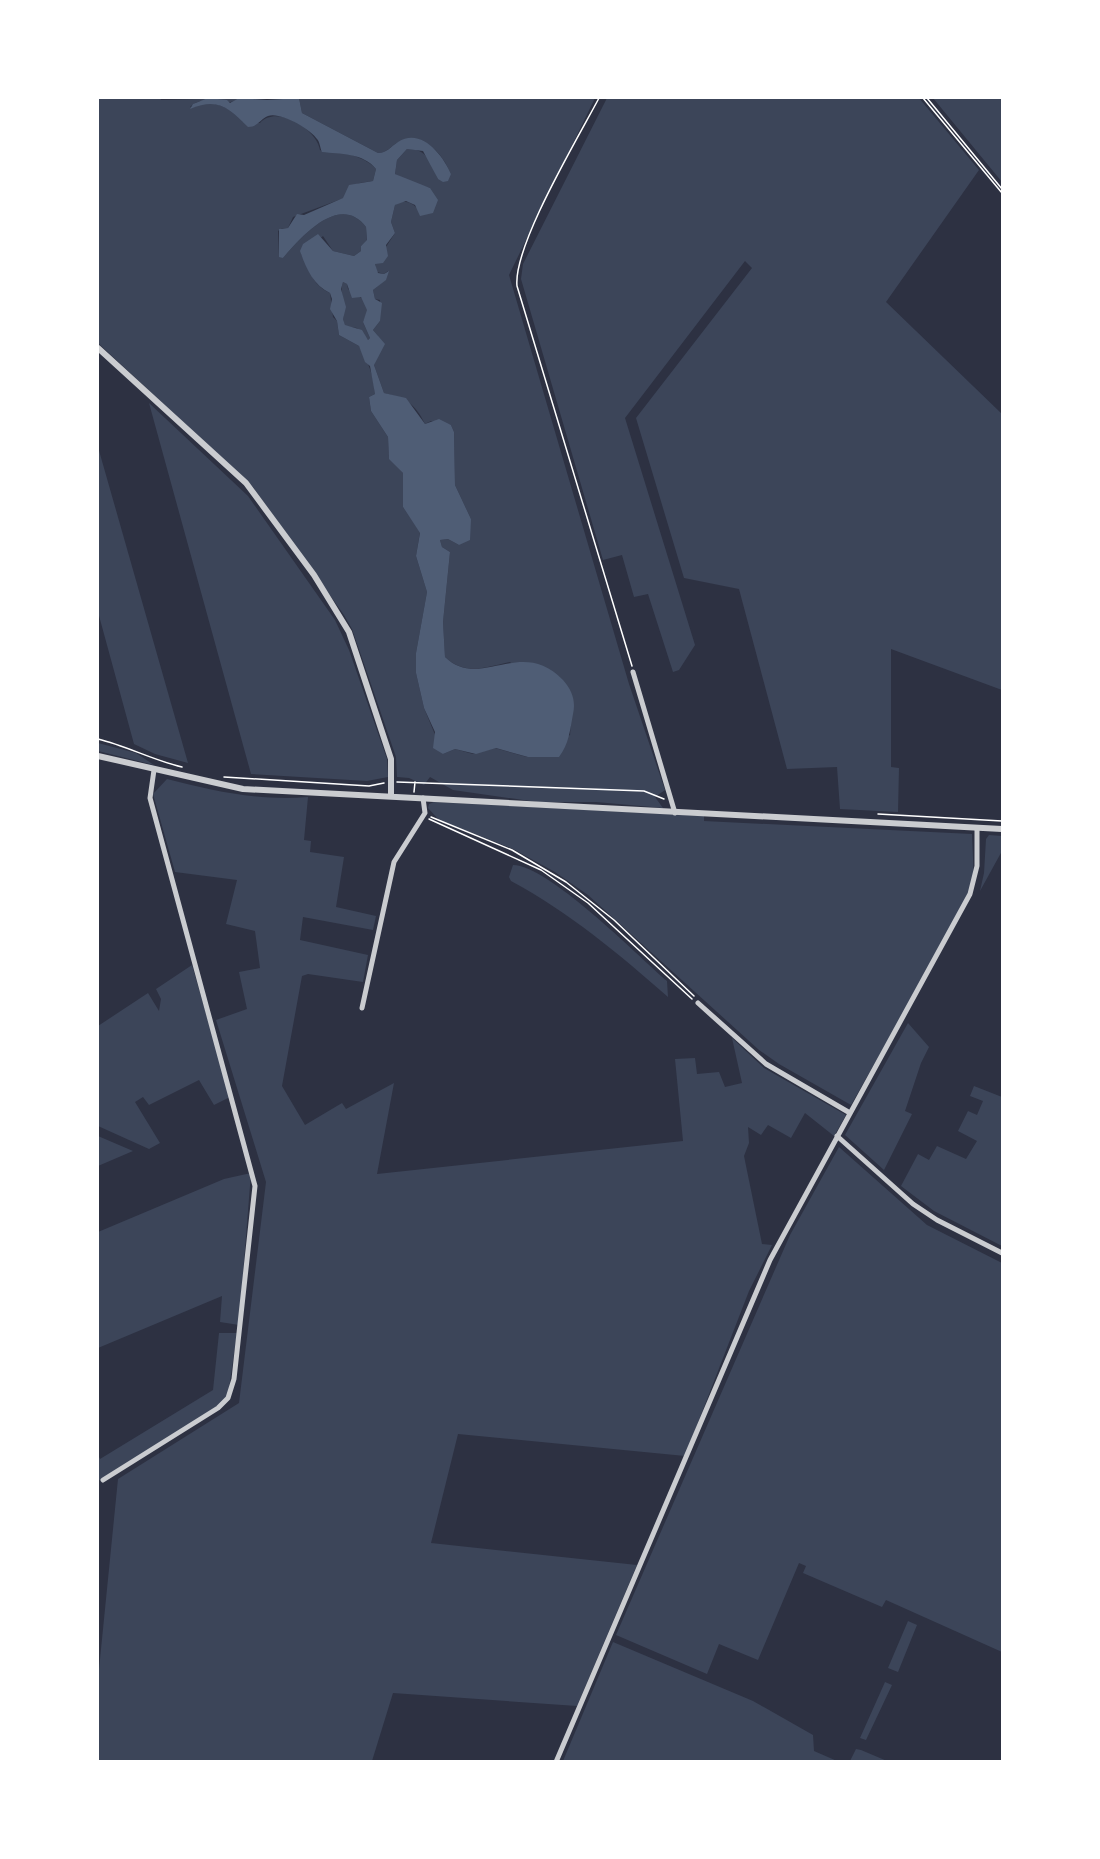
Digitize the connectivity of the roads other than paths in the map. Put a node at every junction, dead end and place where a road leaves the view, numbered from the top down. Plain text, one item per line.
1 (98, 348) edge
2 (633, 672) road end
3 (98, 756) edge
4 (154, 770) junction
5 (391, 796) junction
6 (423, 798) junction
7 (675, 813) junction
8 (977, 828) junction
9 (1002, 829) edge
10 (698, 1003) road end
11 (362, 1008) dead end
12 (850, 1113) junction
13 (837, 1136) junction
14 (1002, 1252) edge
15 (103, 1480) dead end
16 (556, 1761) edge

1 - 5 street
2 - 7 street
3 - 4 street
4 - 5 street
4 - 15 street
5 - 6 street
6 - 7 street
6 - 11 street
7 - 8 street
8 - 9 street
8 - 12 street
10 - 12 street
12 - 13 street
13 - 14 street
13 - 16 street

